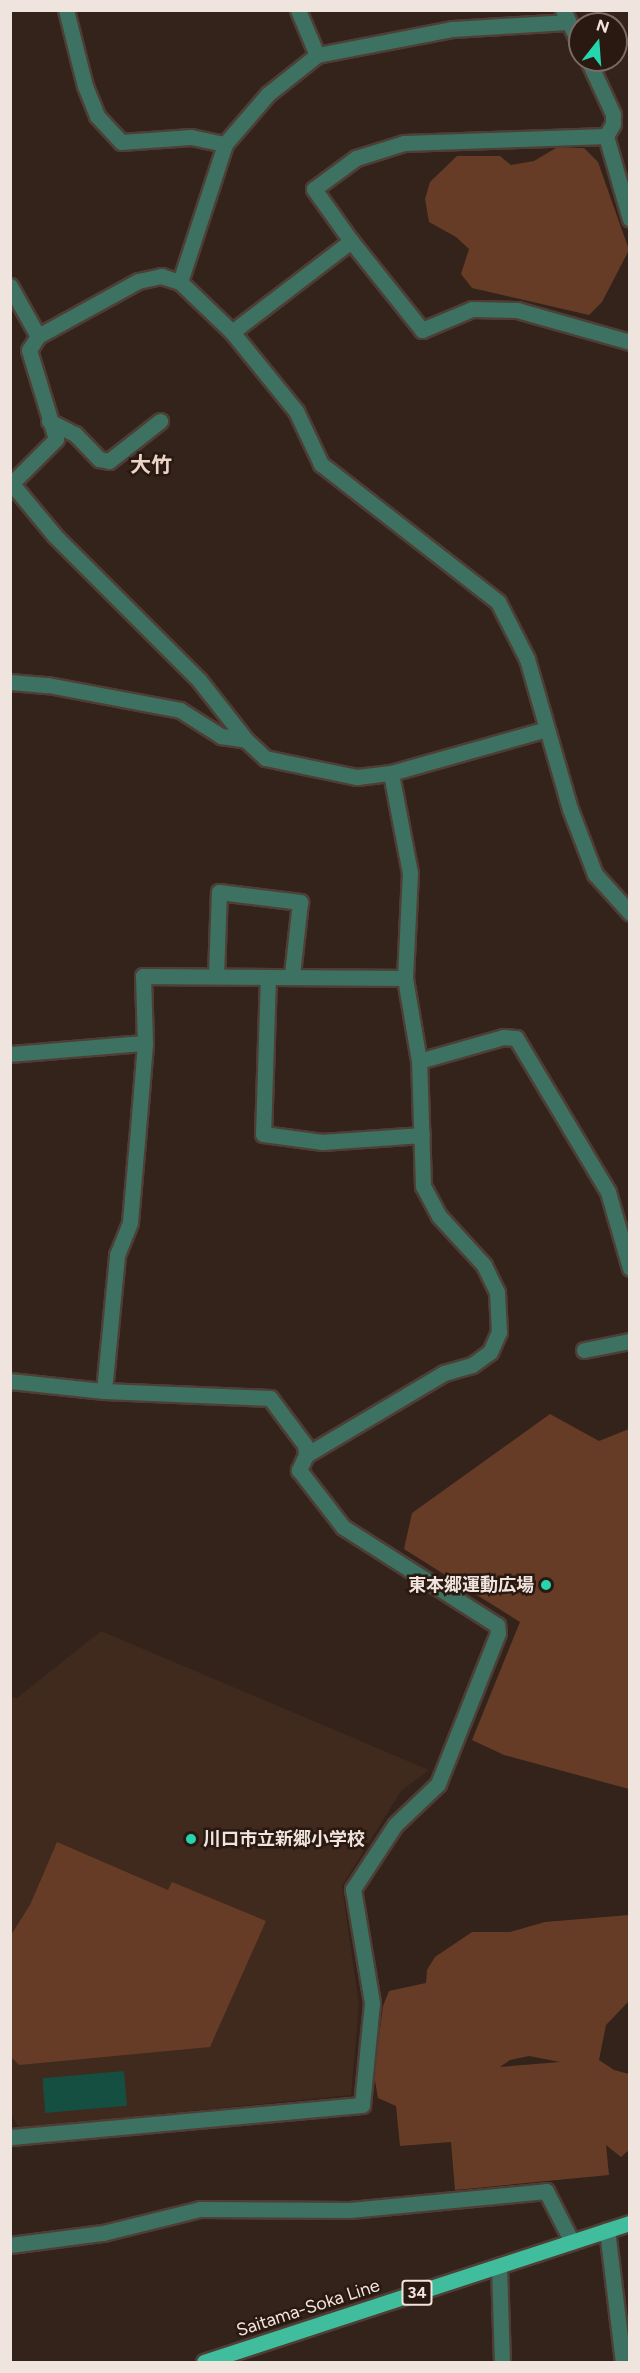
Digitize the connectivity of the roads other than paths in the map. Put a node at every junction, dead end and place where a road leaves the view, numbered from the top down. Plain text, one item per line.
1 (66, 10) edge
2 (298, 10) edge
3 (565, 16) edge
4 (317, 55) junction
5 (594, 72) edge
6 (606, 136) junction
7 (225, 144) junction
8 (630, 219) edge
9 (351, 241) junction
10 (180, 282) junction
11 (10, 286) edge
12 (232, 332) junction
13 (38, 336) junction
14 (630, 342) edge
15 (49, 421) junction
16 (160, 421) dead end
17 (11, 484) edge
18 (10, 682) edge
19 (546, 729) junction
20 (246, 741) junction
21 (391, 773) junction
22 (630, 913) edge
23 (292, 975) junction
24 (216, 976) junction
25 (268, 977) junction
26 (405, 978) junction
27 (145, 1043) junction
28 (10, 1054) edge
29 (419, 1061) junction
30 (422, 1136) junction
31 (630, 1268) edge
32 (630, 1341) edge
33 (584, 1350) dead end
34 (10, 1381) edge
35 (104, 1391) junction
36 (306, 1455) junction
37 (10, 2137) edge
38 (630, 2223) edge
39 (607, 2230) junction
40 (572, 2242) junction
41 (10, 2245) edge
42 (499, 2267) junction
43 (204, 2362) edge
44 (502, 2362) edge
45 (623, 2362) edge

1 - 7 street
2 - 4 street
3 - 4 street
4 - 7 street
5 - 6 street
6 - 8 street
6 - 9 street
7 - 10 street
9 - 12 street
9 - 14 street
10 - 12 street
10 - 13 street
11 - 13 street
12 - 19 street
13 - 15 street
15 - 16 street
15 - 17 street
17 - 20 street
18 - 20 street
19 - 21 street
19 - 22 street
20 - 21 street
21 - 26 street
23 - 24 street
23 - 25 street
23 - 26 street
24 - 25 street
24 - 27 street
25 - 30 street
26 - 29 street
27 - 28 street
27 - 35 street
29 - 30 street
29 - 31 street
30 - 36 street
32 - 33 street
34 - 35 street
35 - 36 street
36 - 37 street
38 - 39 main road, Saitama-Soka Line / 34
39 - 40 main road, Saitama-Soka Line / 34
39 - 45 street
40 - 41 street
40 - 42 main road, Saitama-Soka Line / 34
42 - 43 main road, Saitama-Soka Line / 34
42 - 44 street

